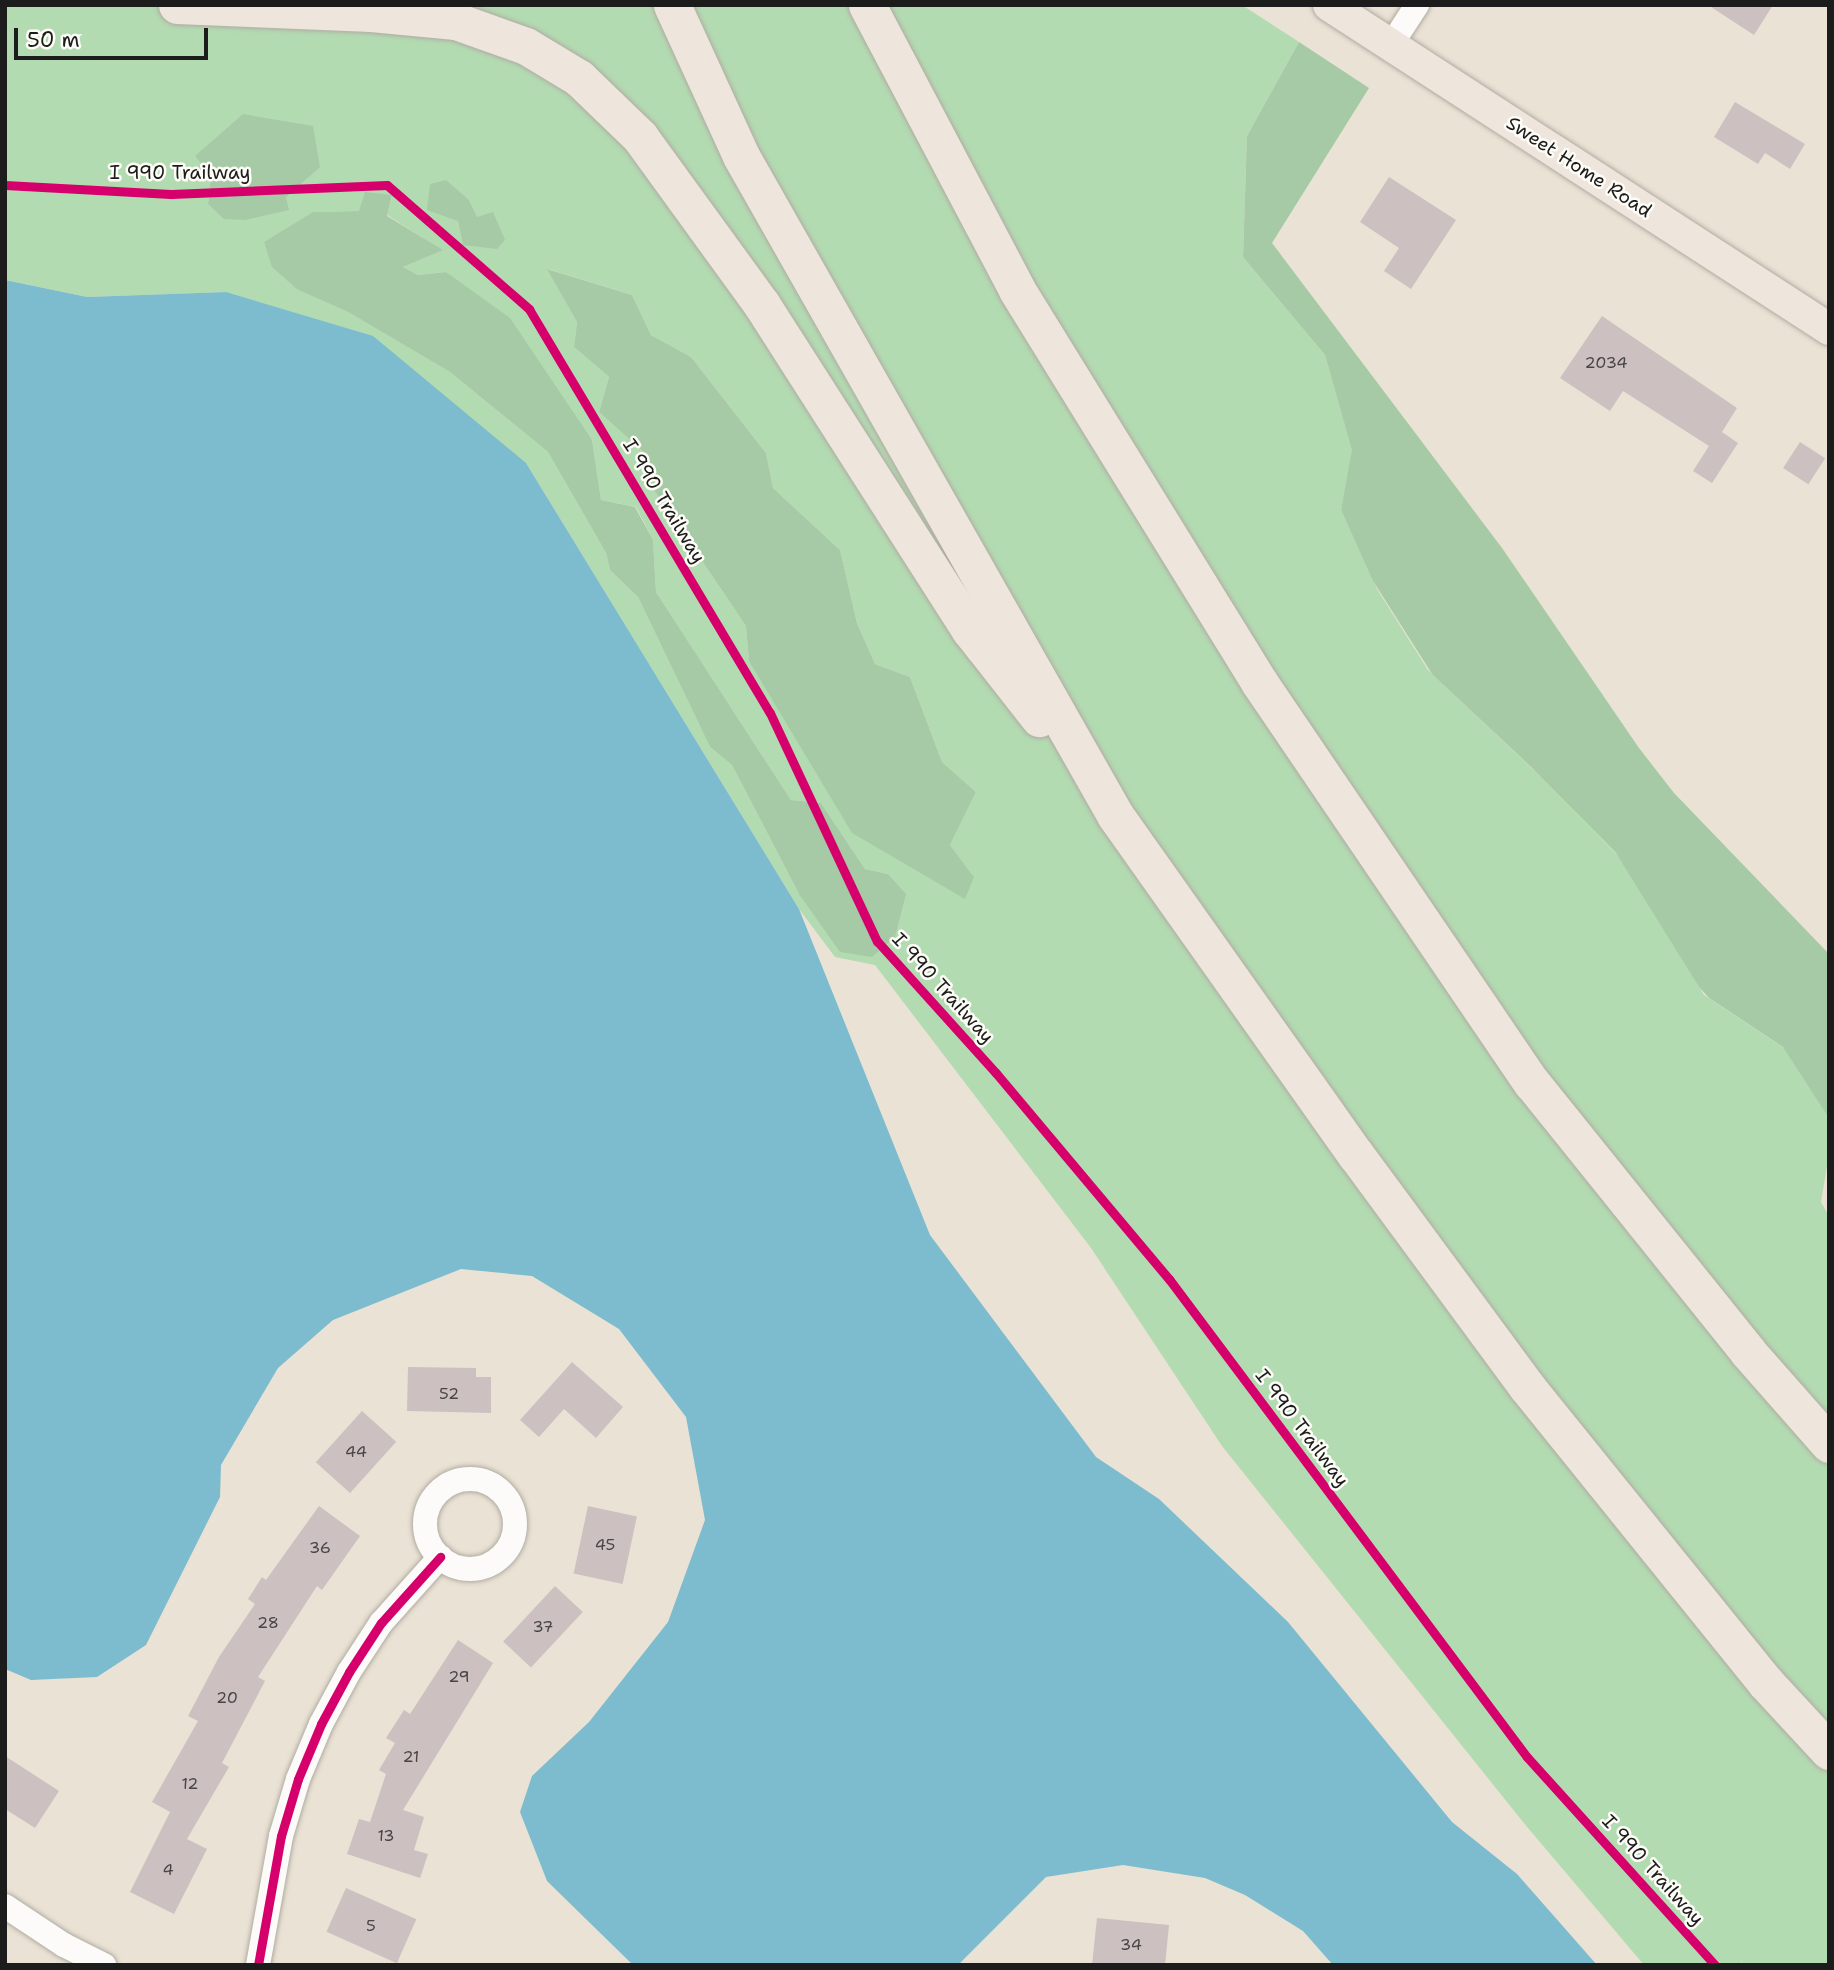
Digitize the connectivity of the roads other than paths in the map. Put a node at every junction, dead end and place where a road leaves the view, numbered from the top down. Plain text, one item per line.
1 (177, 5) edge
2 (672, 5) edge
3 (867, 5) edge
4 (1329, 5) edge
5 (1417, 5) edge
6 (1391, 45) junction
7 (1829, 329) edge
8 (1115, 815) junction
9 (1829, 1444) edge
10 (440, 1557) dead end
11 (1829, 1751) edge
12 (5, 1906) edge
13 (104, 1965) edge
14 (258, 1965) edge

1 - 8 highway
2 - 8 highway
3 - 9 highway
4 - 6 main road, Sweet Home Road
5 - 6 street
6 - 7 main road, Sweet Home Road
8 - 11 highway
10 - 14 street
12 - 13 street

